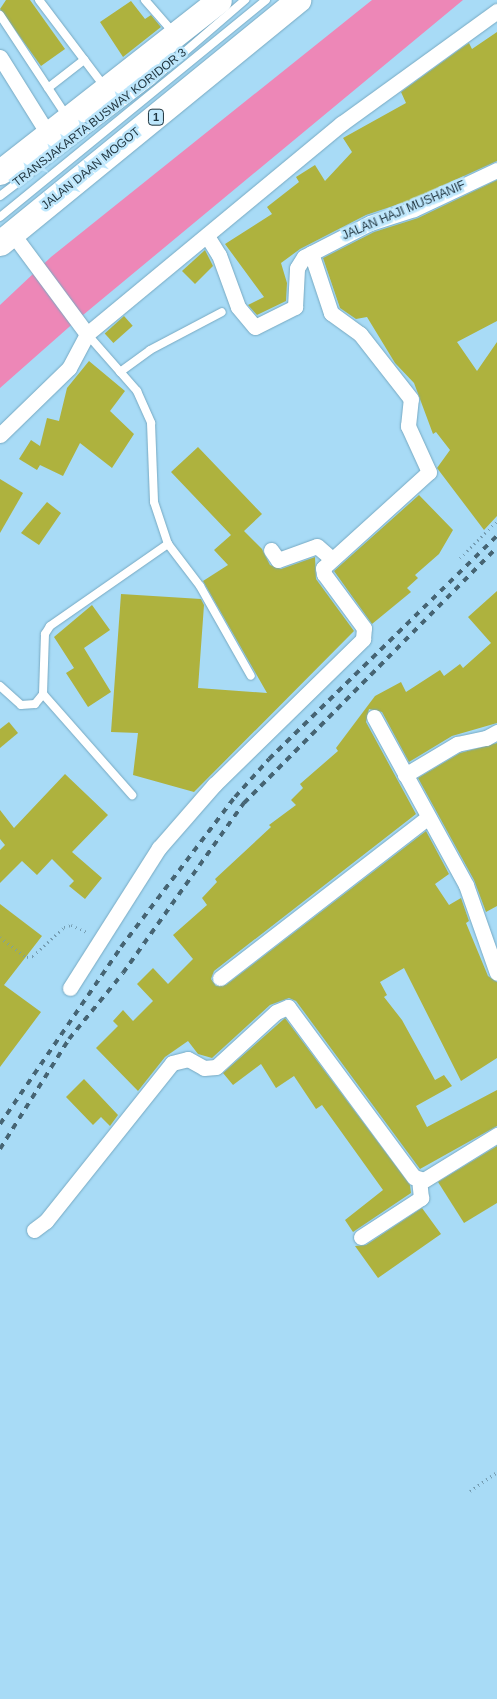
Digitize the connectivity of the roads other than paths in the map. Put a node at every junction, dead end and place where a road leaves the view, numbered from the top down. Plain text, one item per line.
1 (38, 0) edge
2 (145, 0) edge
3 (219, 0) edge
4 (245, 0) edge
5 (266, 0) edge
6 (298, 0) edge
7 (497, 11) edge
8 (0, 15) edge
9 (176, 35) junction
10 (0, 56) edge
11 (84, 60) junction
12 (48, 88) junction
13 (108, 90) junction
14 (69, 121) junction
15 (50, 137) junction
16 (497, 170) edge
17 (0, 172) edge
18 (0, 196) edge
19 (9, 235) edge
20 (207, 236) junction
21 (311, 254) junction
22 (222, 312) dead end
23 (83, 329) junction
24 (120, 372) junction
25 (0, 435) edge
26 (168, 544) junction
27 (270, 550) dead end
28 (332, 559) junction
29 (251, 676) dead end
30 (0, 686) edge
31 (43, 694) junction
32 (374, 717) dead end
33 (497, 732) edge
34 (405, 775) junction
35 (132, 795) dead end
36 (428, 817) junction
37 (497, 973) edge
38 (220, 978) dead end
39 (70, 988) dead end
40 (497, 1135) edge
41 (419, 1180) junction
42 (34, 1230) dead end
43 (361, 1237) dead end

1 - 11 lane
2 - 9 lane
3 - 9 highway
4 - 18 lane, TRANSJAKARTA BUSWAY KORIDOR 3
5 - 19 lane, TRANSJAKARTA BUSWAY KORIDOR 3
6 - 19 highway, JALAN DAAN MOGOT / 1
7 - 20 street
8 - 12 lane
9 - 13 highway
10 - 15 street
11 - 12 lane
11 - 13 lane
12 - 14 lane
13 - 14 highway
14 - 15 highway
15 - 17 highway
16 - 21 street, JALAN HAJI MUSHANIF
19 - 23 street
20 - 21 street, JALAN HAJI MUSHANIF
20 - 23 street
21 - 28 street
22 - 24 lane
23 - 24 lane
23 - 25 street
24 - 26 lane
26 - 29 lane
26 - 31 lane
27 - 28 street
28 - 39 street
30 - 31 lane
31 - 35 lane
32 - 34 street
33 - 34 street
34 - 36 street
36 - 37 street
36 - 38 street
40 - 41 street
41 - 42 street
41 - 43 street

